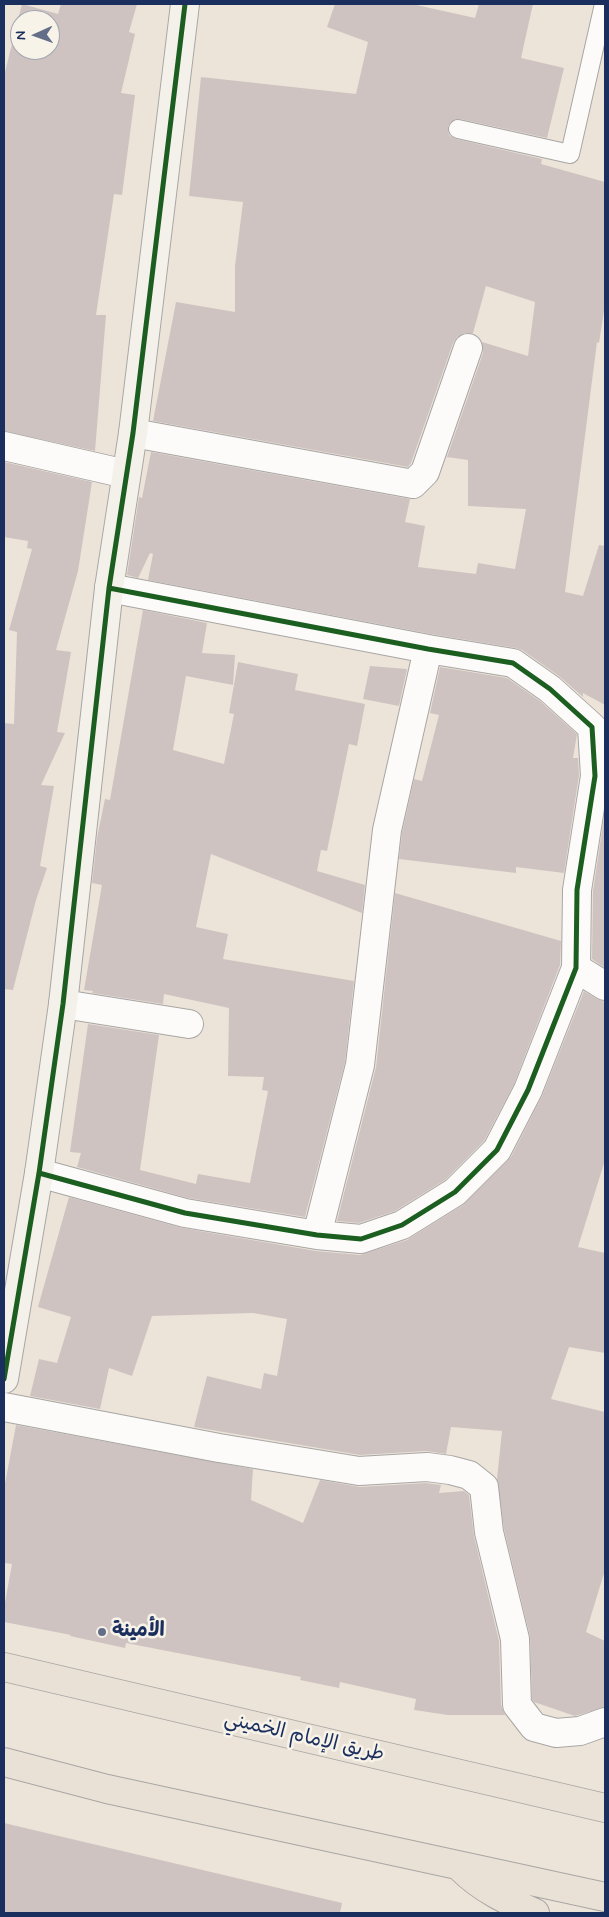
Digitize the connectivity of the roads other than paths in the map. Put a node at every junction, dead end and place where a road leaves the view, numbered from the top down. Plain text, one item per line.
1 (185, 4) edge
2 (604, 4) edge
3 (458, 129) dead end
4 (468, 348) dead end
5 (133, 433) junction
6 (4, 446) edge
7 (126, 474) junction
8 (108, 588) junction
9 (428, 649) junction
10 (599, 719) edge
11 (576, 968) junction
12 (605, 986) edge
13 (63, 1004) junction
14 (188, 1024) dead end
15 (38, 1173) junction
16 (317, 1235) junction
17 (12, 1285) edge
18 (4, 1379) edge
19 (4, 1407) edge
20 (4, 1667) edge
21 (605, 1722) edge
22 (4, 1762) edge
23 (605, 1808) edge
24 (456, 1864) junction
25 (605, 1897) edge
26 (535, 1913) edge

1 - 5 street
2 - 3 lane
4 - 5 street
5 - 7 street
6 - 7 street
7 - 8 street
8 - 9 street
8 - 13 street
9 - 10 street
9 - 16 street
10 - 11 street
11 - 12 street
11 - 16 street
13 - 14 street
13 - 15 street
15 - 16 street
15 - 17 street
17 - 18 street
19 - 21 street
20 - 23 highway, طريق الإمام الخميني
22 - 24 highway
24 - 25 highway
24 - 26 highway

